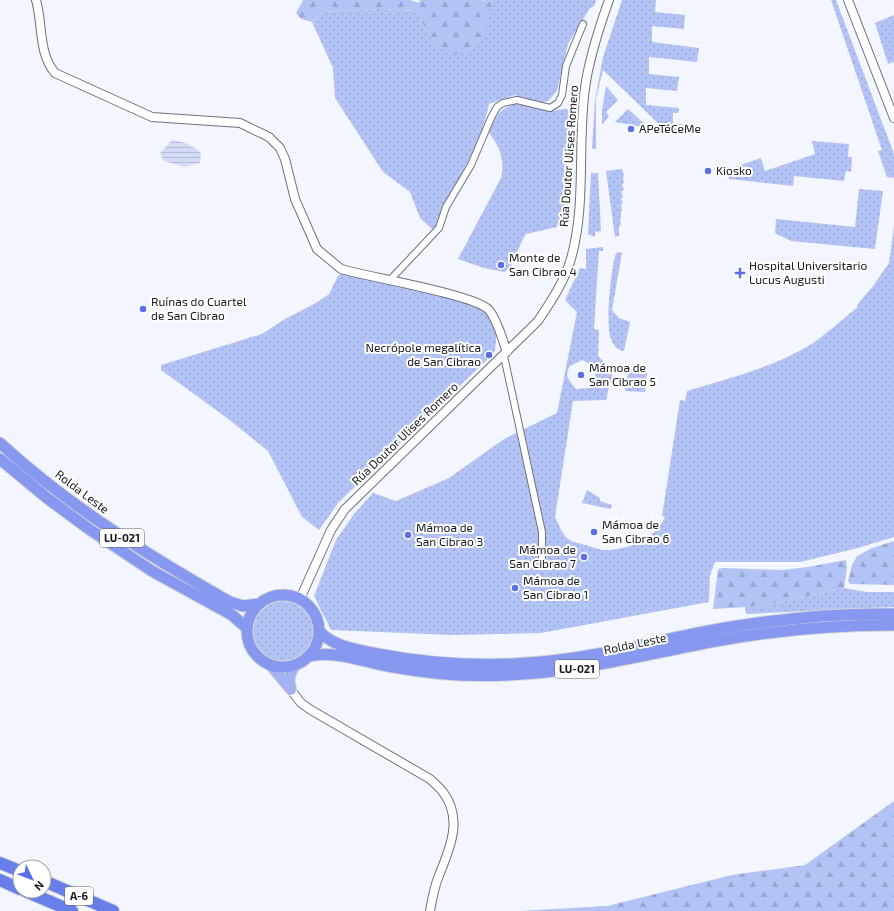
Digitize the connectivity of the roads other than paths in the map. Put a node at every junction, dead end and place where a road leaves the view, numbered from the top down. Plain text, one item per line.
1 (36, 0) edge
2 (609, 0) edge
3 (848, 0) edge
4 (583, 24) dead end
5 (894, 118) edge
6 (389, 280) junction
7 (505, 354) junction
8 (0, 443) edge
9 (0, 459) edge
10 (542, 563) dead end
11 (300, 599) junction
12 (259, 604) junction
13 (894, 614) edge
14 (894, 625) edge
15 (247, 628) junction
16 (320, 632) junction
17 (310, 656) junction
18 (271, 666) junction
19 (295, 666) junction
20 (291, 690) junction
21 (0, 863) edge
22 (12, 868) edge
23 (0, 880) edge
24 (52, 884) edge
25 (12, 885) edge
26 (44, 899) edge
27 (72, 911) edge
28 (113, 911) edge
29 (430, 911) edge

1 - 6 street
2 - 7 street, Rúa Doutor Ulises Romero
3 - 5 street
4 - 6 street
6 - 7 street
7 - 10 street
7 - 11 street, Rúa Doutor Ulises Romero
8 - 12 highway, Rolda Leste / LU-021
9 - 15 highway, LU-021
11 - 12 highway, Rolda Leste / LU-021
11 - 16 highway
12 - 15 highway
13 - 16 highway, Rolda Leste / LU-021
14 - 17 highway, Rolda Leste / LU-021
15 - 18 highway
16 - 17 highway, Rolda Leste / LU-021
17 - 19 highway, Rolda Leste / LU-021
18 - 19 highway
18 - 20 main road
19 - 20 main road
20 - 29 street
21 - 22 highway
23 - 25 highway
24 - 28 highway, A-6
26 - 27 highway, A-6

